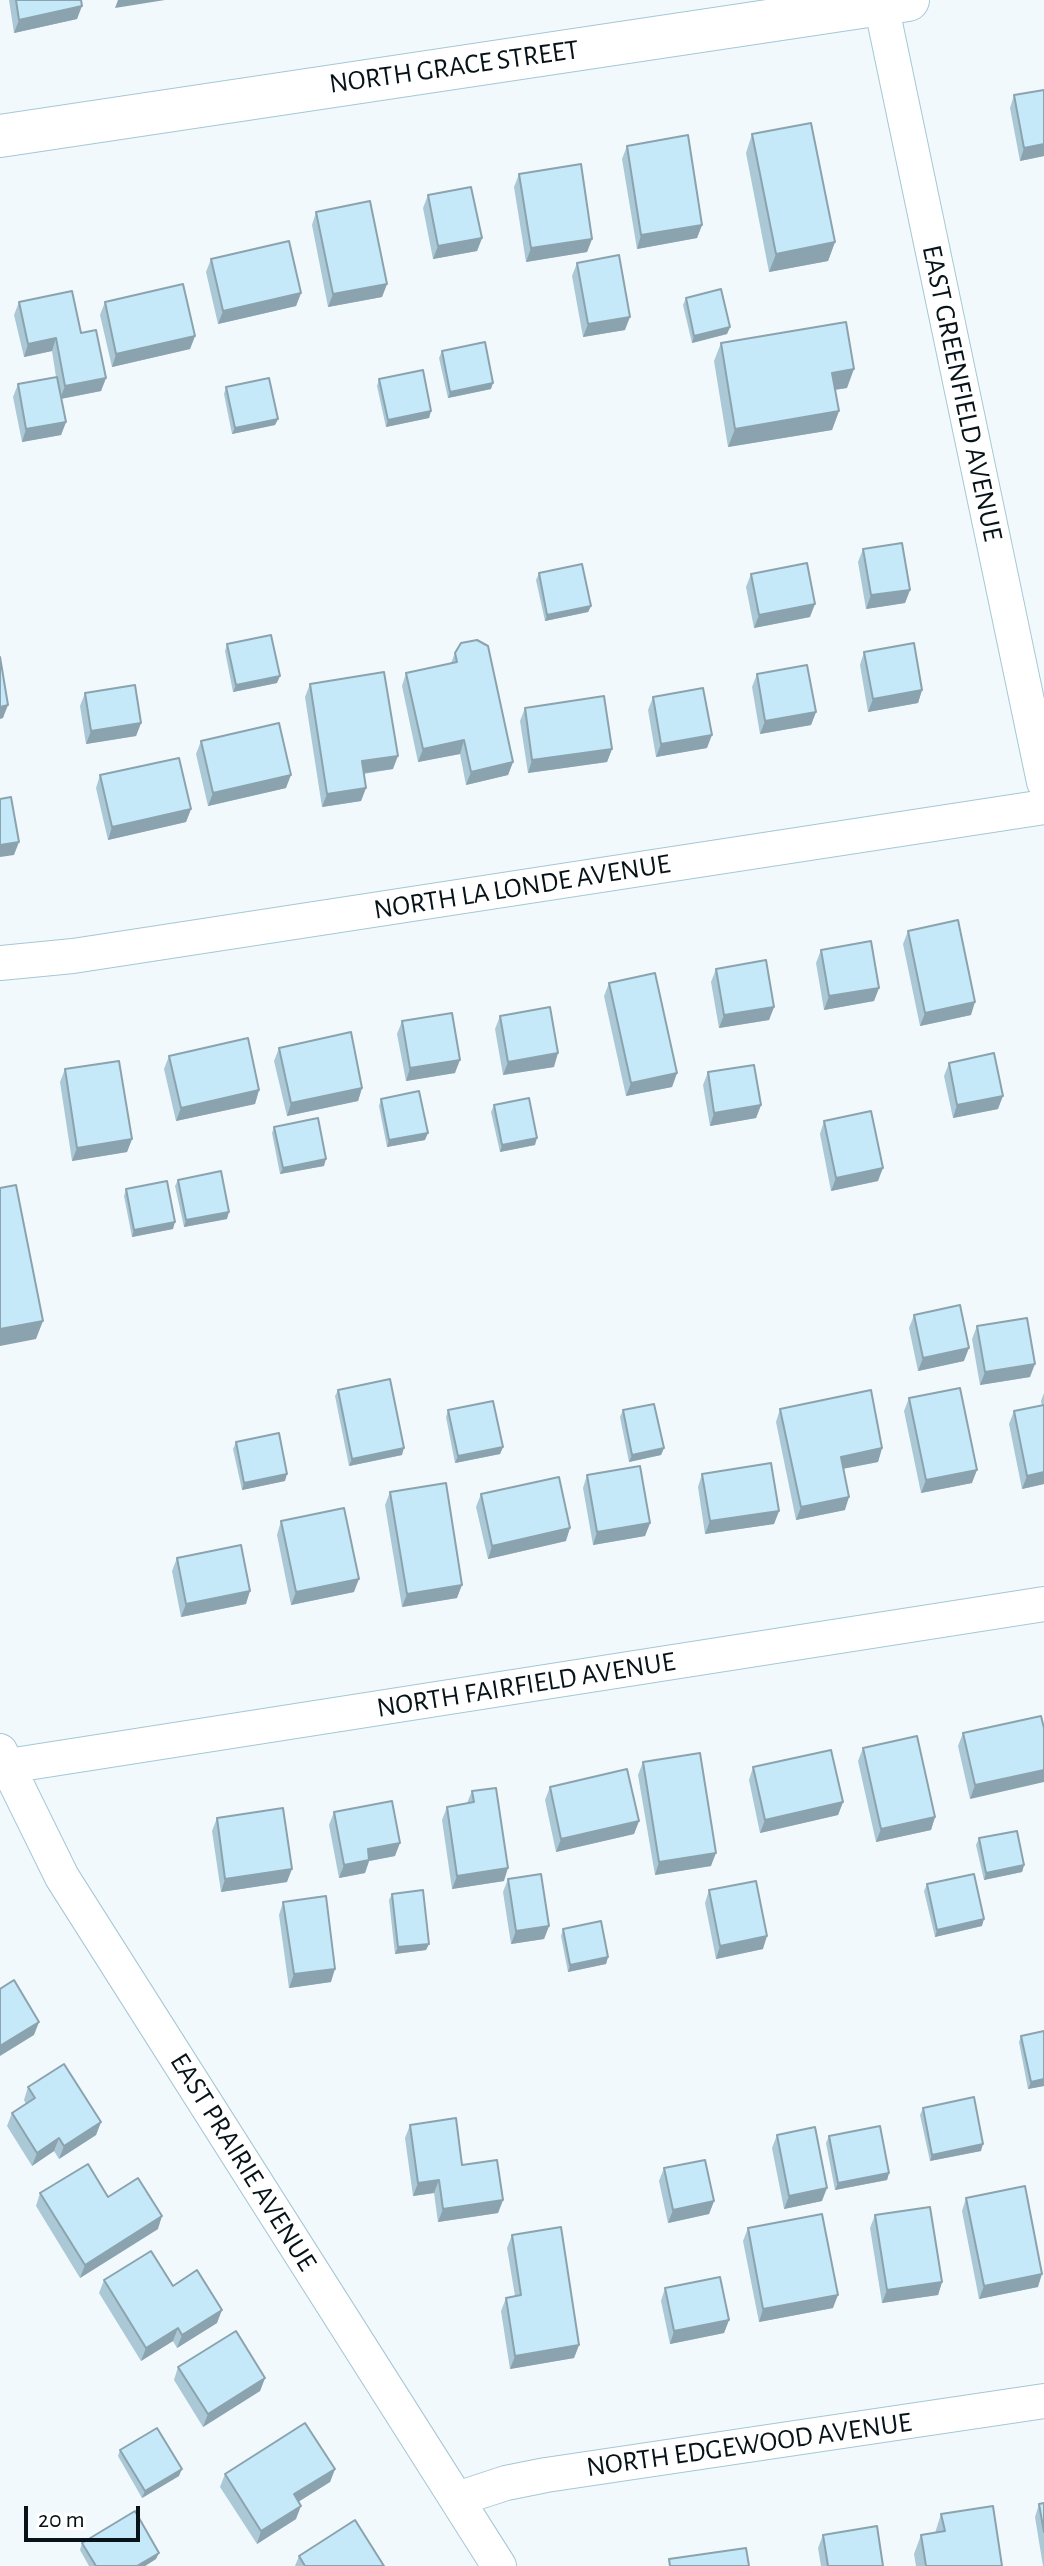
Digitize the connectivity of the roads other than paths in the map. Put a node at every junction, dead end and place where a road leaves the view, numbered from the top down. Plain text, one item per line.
1 (894, 2) edge
2 (0, 136) edge
3 (1044, 782) edge
4 (1044, 807) edge
5 (0, 963) edge
6 (1044, 1604) edge
7 (4, 1759) edge
8 (1044, 2401) edge
9 (457, 2499) junction
10 (499, 2566) edge

1 - 2 street, NORTH GRACE STREET
1 - 3 street, EAST GREENFIELD AVENUE
4 - 5 street, NORTH LA LONDE AVENUE
6 - 7 street, NORTH FAIRFIELD AVENUE
7 - 9 street, EAST PRAIRIE AVENUE
8 - 9 street, NORTH EDGEWOOD AVENUE
9 - 10 street, EAST PRAIRIE AVENUE

